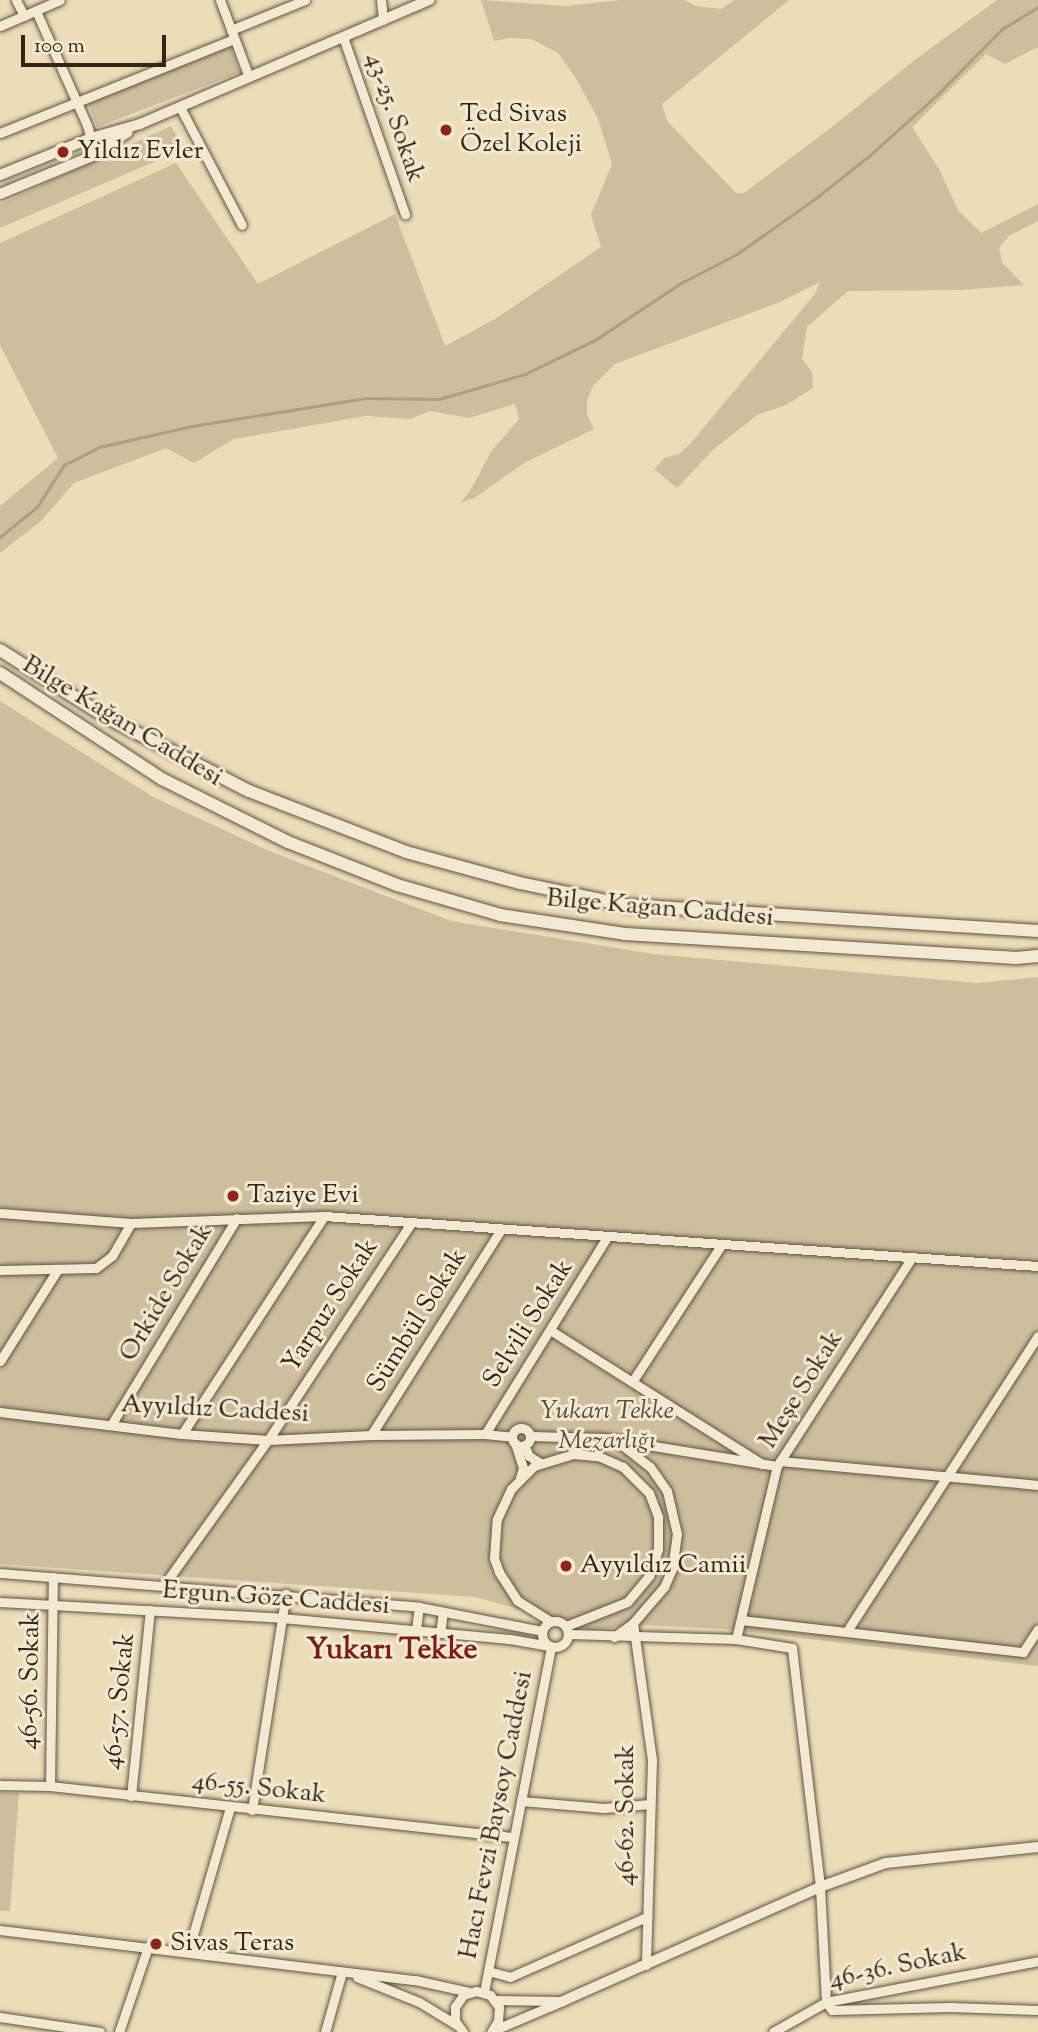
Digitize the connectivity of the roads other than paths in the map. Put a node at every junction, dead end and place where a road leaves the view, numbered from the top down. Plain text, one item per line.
1 (16, 0) edge
2 (61, 0) edge
3 (220, 0) edge
4 (305, 0) edge
5 (381, 0) edge
6 (430, 0) edge
7 (36, 11) junction
8 (24, 16) junction
9 (383, 20) junction
10 (0, 26) edge
11 (232, 34) junction
12 (343, 37) junction
13 (249, 77) junction
14 (78, 103) junction
15 (180, 107) junction
16 (139, 124) junction
17 (0, 132) edge
18 (91, 138) junction
19 (96, 153) junction
20 (0, 176) edge
21 (0, 194) edge
22 (405, 214) dead end
23 (242, 225) dead end
24 (0, 650) edge
25 (0, 673) edge
26 (1038, 931) edge
27 (1038, 956) edge
28 (0, 1213) edge
29 (324, 1216) junction
30 (237, 1218) junction
31 (131, 1223) junction
32 (411, 1223) junction
33 (500, 1228) junction
34 (608, 1236) junction
35 (722, 1244) junction
36 (912, 1258) junction
37 (1038, 1266) edge
38 (0, 1269) edge
39 (58, 1269) junction
40 (550, 1330) junction
41 (1038, 1336) edge
42 (0, 1362) edge
43 (632, 1382) junction
44 (0, 1412) edge
45 (110, 1425) junction
46 (181, 1434) junction
47 (485, 1434) junction
48 (371, 1435) junction
49 (530, 1436) junction
50 (268, 1440) junction
51 (613, 1440) junction
52 (517, 1442) junction
53 (540, 1463) junction
54 (762, 1464) junction
55 (779, 1464) junction
56 (947, 1476) junction
57 (520, 1478) junction
58 (1038, 1485) edge
59 (0, 1573) edge
60 (54, 1577) junction
61 (164, 1585) junction
62 (286, 1594) junction
63 (0, 1602) edge
64 (54, 1605) junction
65 (419, 1607) junction
66 (150, 1610) junction
67 (443, 1612) junction
68 (282, 1618) junction
69 (741, 1620) junction
70 (550, 1621) junction
71 (634, 1623) junction
72 (1038, 1629) edge
73 (416, 1630) junction
74 (567, 1630) junction
75 (542, 1631) junction
76 (847, 1632) junction
77 (440, 1633) junction
78 (635, 1636) junction
79 (614, 1637) junction
80 (736, 1639) junction
81 (550, 1646) junction
82 (0, 1784) edge
83 (50, 1786) junction
84 (131, 1796) junction
85 (521, 1801) junction
86 (650, 1804) junction
87 (230, 1808) junction
88 (252, 1810) junction
89 (514, 1838) junction
90 (1038, 1847) edge
91 (820, 1887) junction
92 (647, 1917) junction
93 (0, 1930) edge
94 (148, 1947) junction
95 (188, 1952) junction
96 (1038, 1961) edge
97 (646, 1965) junction
98 (488, 1971) junction
99 (342, 1972) junction
100 (469, 1992) junction
101 (484, 1992) junction
102 (495, 2000) junction
103 (563, 2001) junction
104 (826, 2002) junction
105 (1038, 2010) edge
106 (0, 2017) edge
107 (43, 2028) edge
108 (459, 2029) edge
109 (491, 2031) edge
110 (100, 2032) edge
111 (119, 2032) edge
112 (325, 2032) edge
113 (774, 2032) edge

1 - 8 street
2 - 7 street
3 - 11 street
4 - 11 street
5 - 9 street
6 - 9 street
7 - 8 street
7 - 14 street
8 - 10 street
9 - 12 street
11 - 13 street
11 - 14 street
12 - 13 street
12 - 22 street, 43-25. Sokak
13 - 15 street
14 - 17 street
14 - 18 street
15 - 16 street
15 - 23 street
16 - 18 street
16 - 19 street
18 - 19 street
18 - 20 street
19 - 21 street
24 - 26 main road, Bilge Kağan Caddesi
25 - 27 main road, Bilge Kağan Caddesi
28 - 31 street
29 - 30 street
29 - 32 street
29 - 46 street
30 - 31 street
30 - 45 street, Orkide Sokak
31 - 39 street
32 - 33 street
32 - 50 street, Yarpuz Sokak
33 - 34 street
33 - 48 street, Sümbül Sokak
34 - 35 street
34 - 40 street, Selvili Sokak
35 - 36 street
35 - 43 street
36 - 37 street
36 - 55 street, Meşe Sokak
38 - 39 street
39 - 42 street
40 - 43 street
40 - 47 street, Selvili Sokak
41 - 56 street
43 - 54 street
44 - 45 street, Ayyıldız Caddesi
45 - 46 street, Ayyıldız Caddesi
46 - 50 street, Ayyıldız Caddesi
47 - 48 street, Ayyıldız Caddesi
47 - 52 street, Ayyıldız Caddesi
48 - 50 street, Ayyıldız Caddesi
49 - 51 street, Ayyıldız Caddesi
49 - 52 street
49 - 52 street, Ayyıldız Caddesi
50 - 61 street, Yarpuz Sokak
51 - 54 street, Ayyıldız Caddesi
51 - 71 street
52 - 53 street
52 - 57 street
53 - 57 street
53 - 74 street
54 - 55 street, Ayyıldız Caddesi
55 - 56 street, Ayyıldız Caddesi
55 - 69 street, Meşe Sokak
56 - 58 street, Ayyıldız Caddesi
56 - 76 street
57 - 70 street
59 - 60 street, Ergun Göze Caddesi
60 - 61 street, Ergun Göze Caddesi
60 - 64 street, 46-56. Sokak
61 - 62 street, Ergun Göze Caddesi
62 - 65 street, Ergun Göze Caddesi
62 - 68 street
63 - 64 street, Ergun Göze Caddesi
64 - 66 street, Ergun Göze Caddesi
64 - 83 street, 46-56. Sokak
65 - 67 street, Ergun Göze Caddesi
65 - 73 street
66 - 68 street, Ergun Göze Caddesi
66 - 84 street, 46-57. Sokak
67 - 75 street, Ergun Göze Caddesi
67 - 77 street
68 - 73 street, Ergun Göze Caddesi
68 - 88 street
69 - 76 street
69 - 80 street, Meşe Sokak
70 - 74 street
70 - 75 street
71 - 78 street, 46-62. Sokak
71 - 79 street
72 - 76 street
73 - 77 street, Ergun Göze Caddesi
74 - 79 street
74 - 81 street
75 - 81 street
77 - 81 street, Ergun Göze Caddesi
78 - 79 street
78 - 80 street
78 - 86 street, 46-62. Sokak
80 - 91 street
81 - 85 street, Hacı Fevzi Baysoy Caddesi
82 - 83 street, 46-55. Sokak
83 - 84 street, 46-55. Sokak
84 - 87 street, 46-55. Sokak
85 - 86 street
85 - 89 street, Hacı Fevzi Baysoy Caddesi
86 - 92 street, 46-62. Sokak
87 - 88 street, 46-55. Sokak
87 - 95 street
88 - 89 street, 46-55. Sokak
89 - 98 street, Hacı Fevzi Baysoy Caddesi
90 - 91 street
91 - 97 street
91 - 104 street
92 - 97 street, 46-62. Sokak
92 - 98 street
93 - 94 street
94 - 95 street
94 - 111 street
95 - 99 street
96 - 104 street, 46-36. Sokak
97 - 103 street
98 - 101 street, Hacı Fevzi Baysoy Caddesi
99 - 100 street
99 - 108 street
99 - 112 street
100 - 101 street
100 - 108 street
101 - 102 street
102 - 103 street
102 - 109 street
103 - 109 street
104 - 105 street
104 - 113 street, 46-36. Sokak
106 - 107 street
107 - 110 street

